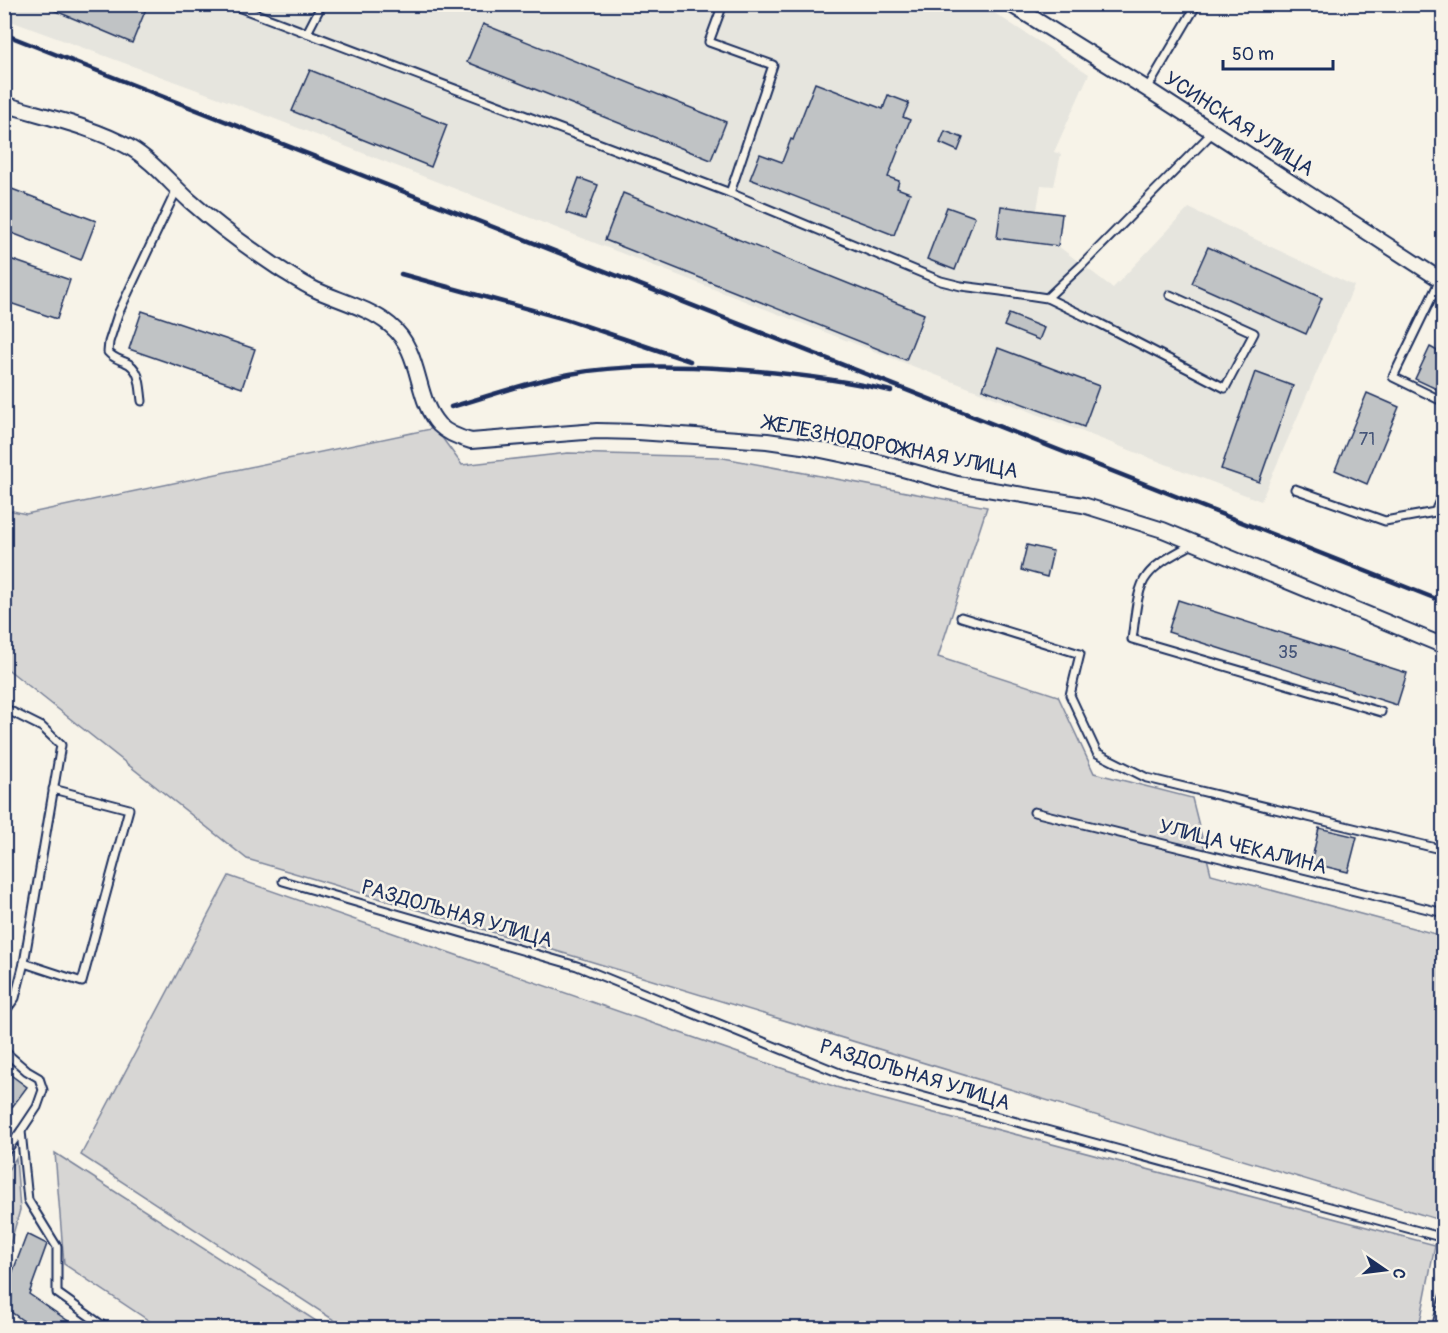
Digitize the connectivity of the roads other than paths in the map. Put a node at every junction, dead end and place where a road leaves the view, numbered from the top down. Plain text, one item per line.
1 (230, 4) edge
2 (322, 4) edge
3 (723, 4) edge
4 (1010, 4) edge
5 (1197, 4) edge
6 (307, 33) junction
7 (1147, 89) junction
8 (4, 104) edge
9 (1213, 132) junction
10 (177, 188) junction
11 (730, 193) junction
12 (1442, 281) edge
13 (1170, 295) dead end
14 (1047, 298) junction
15 (142, 402) dead end
16 (1443, 402) edge
17 (1295, 489) dead end
18 (1443, 491) edge
19 (1194, 543) junction
20 (961, 617) dead end
21 (1443, 646) edge
22 (4, 708) edge
23 (1381, 712) dead end
24 (1443, 742) edge
25 (1443, 750) edge
26 (53, 789) junction
27 (1034, 812) dead end
28 (1443, 850) edge
29 (283, 881) dead end
30 (1443, 913) edge
31 (24, 963) junction
32 (4, 1013) edge
33 (4, 1051) edge
34 (21, 1131) junction
35 (4, 1154) edge
36 (1443, 1238) edge
37 (1443, 1297) edge
38 (106, 1329) edge
39 (1436, 1329) edge

1 - 6 lane
2 - 6 lane
3 - 11 lane
4 - 7 street, УСИНСКАЯ УЛИЦА
5 - 7 lane
6 - 11 lane
7 - 9 street, УСИНСКАЯ УЛИЦА
8 - 10 street, ЖЕЛЕЗНОДОРОЖНАЯ УЛИЦА
9 - 12 street, УСИНСКАЯ УЛИЦА
9 - 14 lane
10 - 15 lane
10 - 19 street, ЖЕЛЕЗНОДОРОЖНАЯ УЛИЦА
11 - 14 lane
12 - 16 lane
13 - 14 lane
17 - 18 lane
19 - 21 street, ЖЕЛЕЗНОДОРОЖНАЯ УЛИЦА
19 - 23 lane
20 - 28 lane
22 - 26 lane
24 - 25 lane
26 - 31 lane
26 - 31 lane
27 - 30 lane, УЛИЦА ЧЕКАЛИНА
29 - 36 lane, РАЗДОЛЬНАЯ УЛИЦА
31 - 32 lane
33 - 34 lane
34 - 35 lane
34 - 38 lane
37 - 39 lane

